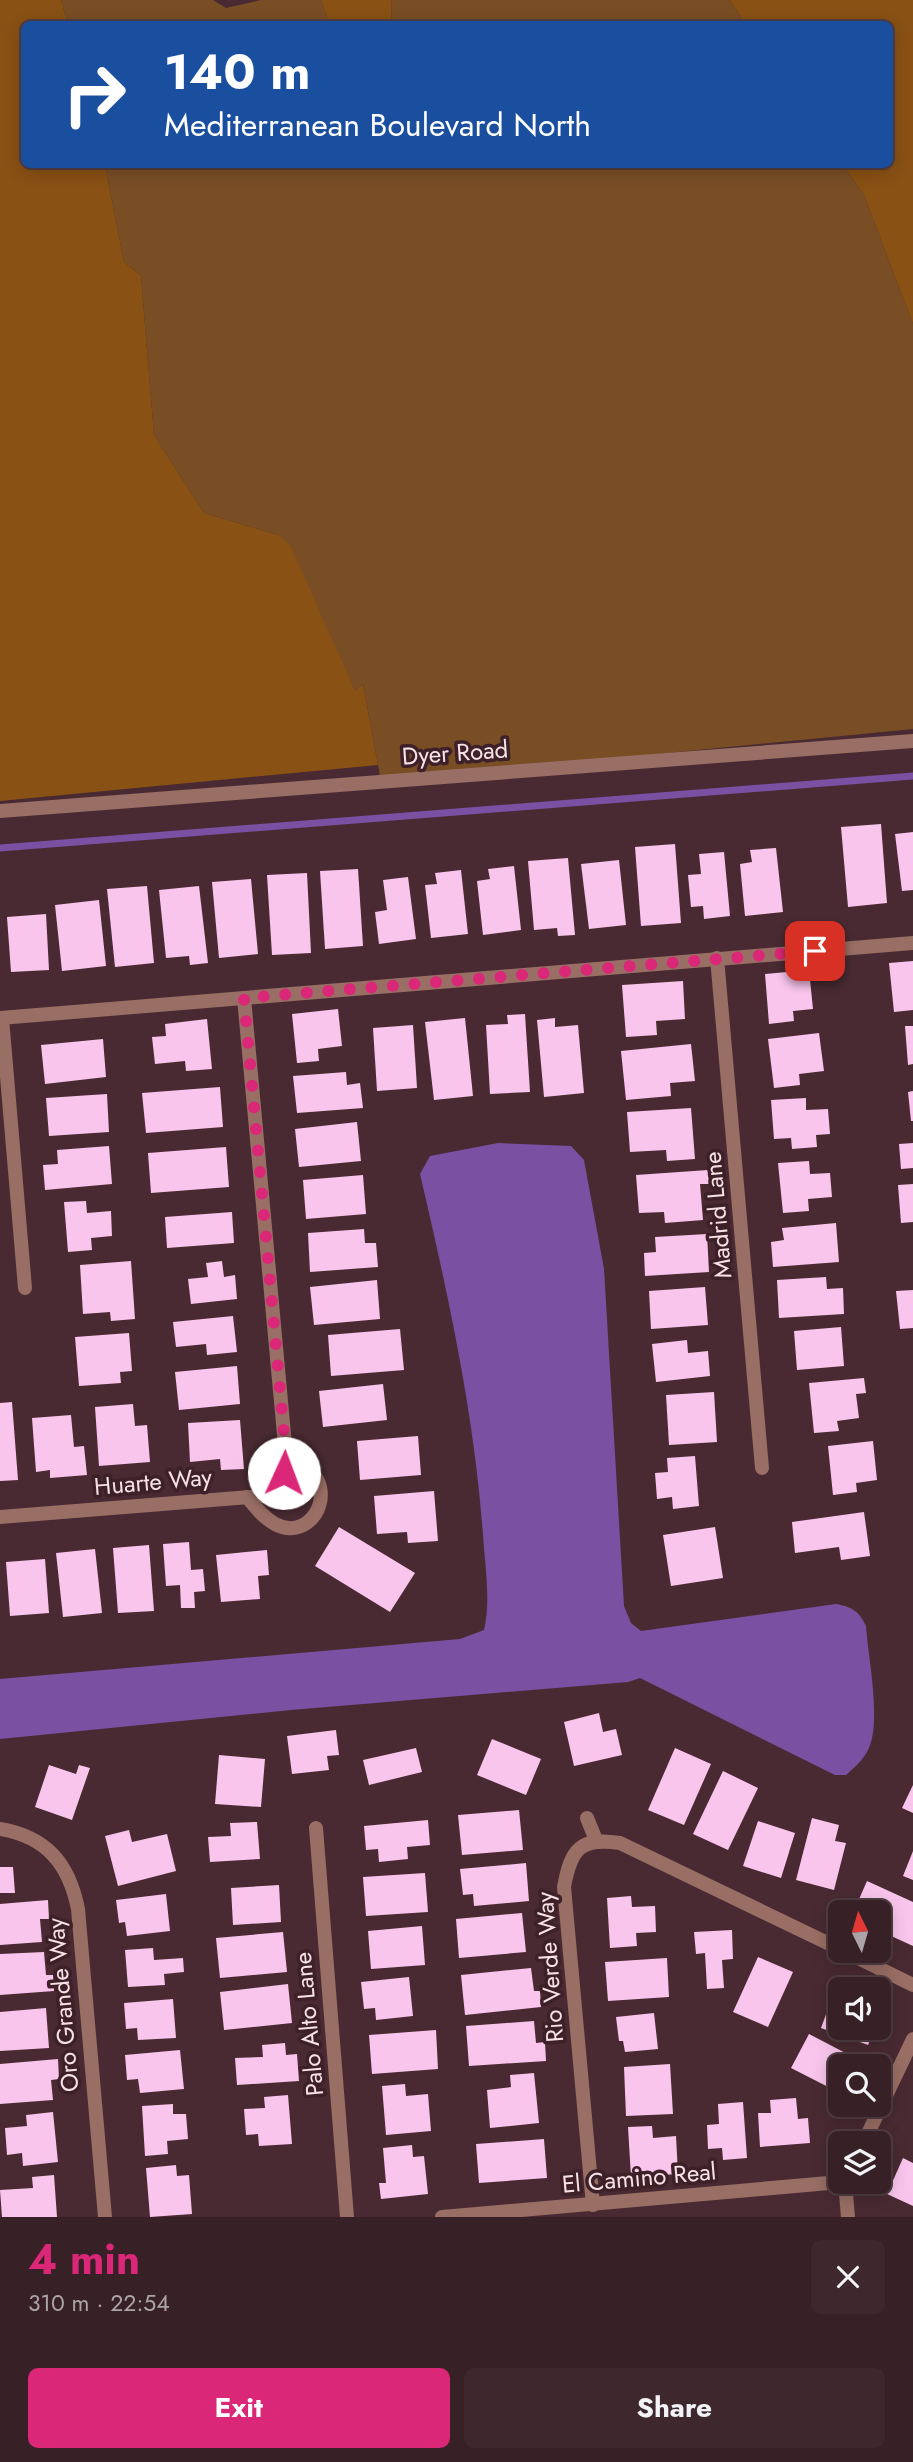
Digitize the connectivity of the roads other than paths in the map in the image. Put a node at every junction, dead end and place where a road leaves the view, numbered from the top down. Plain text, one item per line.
1 (913, 741) edge
2 (0, 811) edge
3 (913, 943) edge
4 (717, 958) junction
5 (244, 998) junction
6 (1, 1018) edge
7 (25, 1288) dead end
8 (286, 1456) junction
9 (762, 1468) dead end
10 (247, 1497) junction
11 (0, 1517) edge
12 (587, 1818) dead end
13 (316, 1828) dead end
14 (0, 1829) edge
15 (596, 1839) junction
16 (828, 1943) edge
17 (870, 1964) edge
18 (913, 1985) edge
19 (913, 2039) edge
20 (869, 2131) edge
21 (828, 2183) edge
22 (844, 2194) edge
23 (593, 2205) junction
24 (105, 2217) edge
25 (347, 2217) edge
26 (442, 2217) edge
27 (848, 2217) edge

1 - 2 street, Dyer Road
3 - 4 street
4 - 5 street
4 - 9 street, Madrid Lane
5 - 6 street
5 - 8 street, Huarte Way
6 - 7 street
8 - 10 street, Huarte Way
8 - 10 street
10 - 11 street, Huarte Way
12 - 15 street
13 - 25 street, Palo Alto Lane
14 - 24 street, Oro Grande Way
15 - 16 street
15 - 23 street, Rio Verde Way
17 - 18 street
19 - 20 street
21 - 23 street, El Camino Real
22 - 27 street
23 - 26 street, El Camino Real

